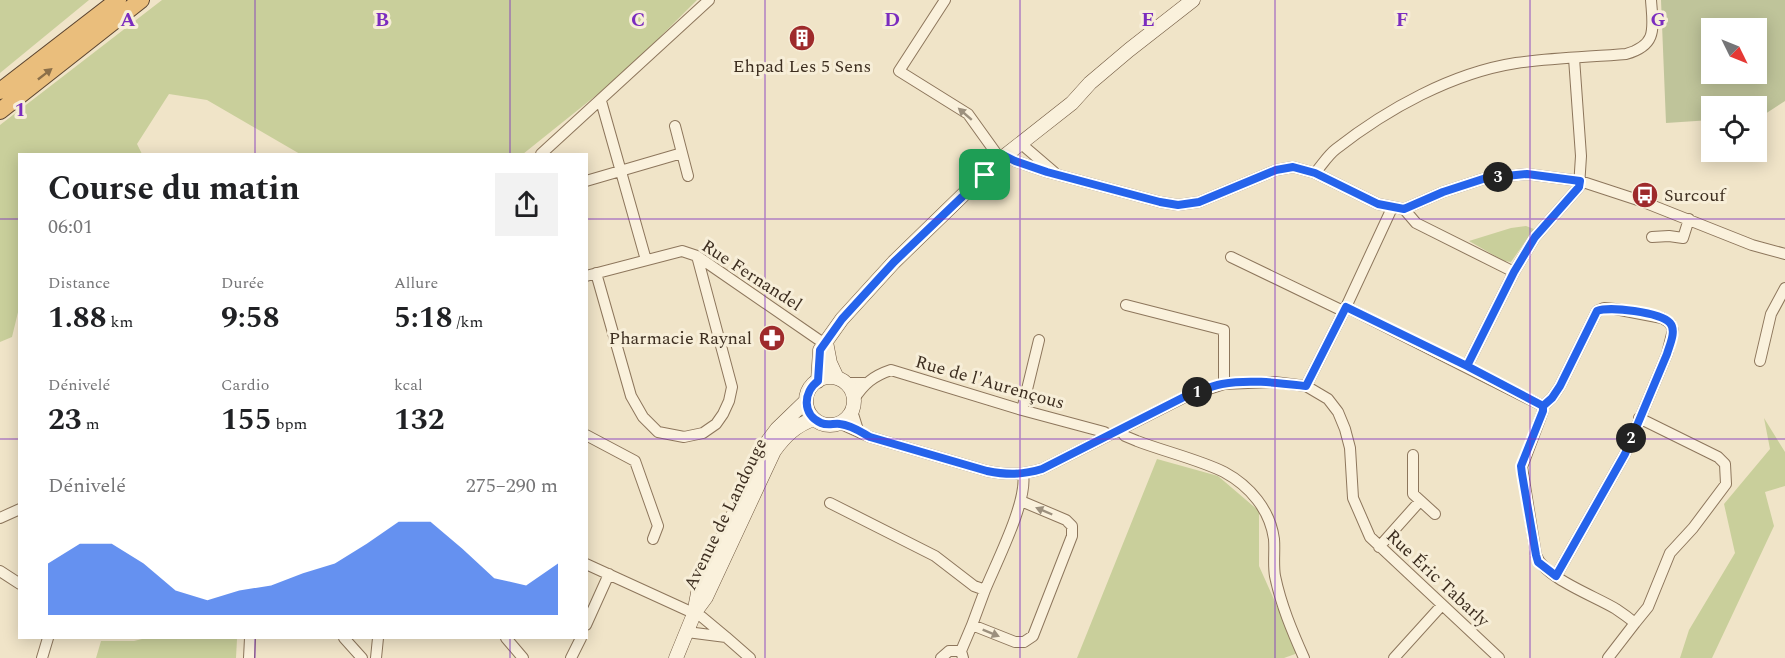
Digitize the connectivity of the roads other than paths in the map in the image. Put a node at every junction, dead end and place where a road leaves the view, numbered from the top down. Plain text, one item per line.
1 (118, 0) edge
2 (141, 0) edge
3 (709, 0) edge
4 (945, 0) edge
5 (1192, 0) edge
6 (1651, 0) edge
7 (1574, 58) junction
8 (0, 91) edge
9 (601, 101) junction
10 (0, 111) edge
11 (675, 126) dead end
12 (1022, 142) junction
13 (542, 153) edge
14 (682, 153) junction
15 (1003, 158) junction
16 (621, 171) junction
17 (1315, 173) junction
18 (1057, 174) junction
19 (688, 176) dead end
20 (588, 180) edge
21 (1580, 181) junction
22 (1392, 208) junction
23 (1404, 209) junction
24 (1689, 219) junction
25 (1652, 237) dead end
26 (1785, 254) edge
27 (697, 256) junction
28 (1231, 257) dead end
29 (646, 260) junction
30 (1514, 272) junction
31 (591, 274) edge
32 (1785, 288) edge
33 (1783, 300) edge
34 (1126, 305) dead end
35 (1345, 309) junction
36 (1039, 340) dead end
37 (826, 342) junction
38 (1760, 361) dead end
39 (1467, 366) junction
40 (818, 381) junction
41 (842, 381) junction
42 (864, 383) junction
43 (1224, 384) junction
44 (1306, 386) junction
45 (806, 401) junction
46 (853, 405) junction
47 (1543, 406) junction
48 (1022, 410) junction
49 (1640, 418) junction
50 (814, 419) junction
51 (839, 423) junction
52 (858, 430) junction
53 (1120, 430) junction
54 (1109, 435) junction
55 (588, 436) edge
56 (1413, 454) dead end
57 (1023, 474) junction
58 (1021, 501) junction
59 (1420, 501) junction
60 (830, 503) dead end
61 (18, 510) edge
62 (1435, 514) dead end
63 (0, 518) edge
64 (653, 539) dead end
65 (1379, 548) junction
66 (588, 565) edge
67 (0, 571) edge
68 (609, 574) junction
69 (1556, 576) junction
70 (18, 583) edge
71 (986, 590) junction
72 (1442, 605) junction
73 (694, 614) junction
74 (588, 621) edge
75 (1635, 623) junction
76 (972, 625) junction
77 (687, 633) junction
78 (726, 638) junction
79 (48, 639) edge
80 (250, 639) edge
81 (345, 639) edge
82 (378, 639) edge
83 (507, 639) edge
84 (581, 639) edge
85 (962, 654) edge
86 (42, 658) edge
87 (249, 658) edge
88 (362, 658) edge
89 (376, 658) edge
90 (523, 658) edge
91 (572, 658) edge
92 (676, 658) edge
93 (750, 658) edge
94 (941, 658) edge
95 (1304, 658) edge
96 (1394, 658) edge
97 (1499, 658) edge
98 (1608, 658) edge

1 - 8 highway
10 -> 2 highway
3 - 9 street
15 -> 4 street
5 - 12 main road
6 - 7 street
7 - 17 street
7 - 21 street
9 - 13 street
9 - 16 street
11 - 14 street
12 - 15 main road
12 - 18 street
14 - 16 street
14 - 19 street
15 - 18 street
15 - 37 main road
16 - 20 street
16 - 29 street
17 - 18 street
17 - 22 street
21 - 23 street
21 - 24 street
21 - 30 street
22 - 23 street
22 - 35 street
23 - 30 street
24 - 25 street
24 - 26 street
27 - 29 street, Rue Fernandel
27 - 31 street
27 - 37 street, Rue Fernandel
28 - 35 street
29 - 31 street, Rue Fernandel
30 - 39 street
32 - 33 street
33 - 38 street
34 - 43 street
35 - 39 street
35 - 44 street
36 - 48 street
37 - 40 main road
37 - 41 main road
39 - 47 street
40 - 41 main road
40 - 45 main road
41 - 42 street, Rue de l'Aurençous
41 - 46 main road
42 - 46 street
42 - 48 street, Rue de l'Aurençous
43 - 44 street, Rue Éric Tabarly
43 - 53 street, Rue Éric Tabarly
44 - 65 street, Rue Éric Tabarly
45 - 50 main road
45 - 73 main road, Avenue de Landouge
46 - 51 main road
46 - 52 street
47 - 49 street
47 - 69 street
48 - 54 street, Rue de l'Aurençous
49 - 69 street
49 - 75 street
50 - 51 main road
50 - 73 main road, Avenue de Landouge
51 - 52 street
52 - 57 street
53 - 54 street, Rue Éric Tabarly
53 - 95 street
54 - 57 street, Rue Éric Tabarly
55 - 64 street
56 - 59 street
57 - 58 street
58 - 71 street
76 -> 58 street
59 - 62 street
59 - 65 street
60 - 71 street
61 - 63 street
65 - 72 street, Rue Éric Tabarly
66 - 68 street
67 - 70 street
68 - 73 street
68 - 74 street
69 - 75 street
71 - 76 street
72 - 96 street
72 - 97 street, Rue Éric Tabarly
73 - 77 main road
73 - 78 street
75 - 98 street
76 - 85 street
77 - 78 street
77 - 92 main road
78 - 93 street
79 - 86 street
80 - 87 street
81 - 88 street
82 - 89 street
83 - 90 street
84 - 91 street
85 - 94 street

